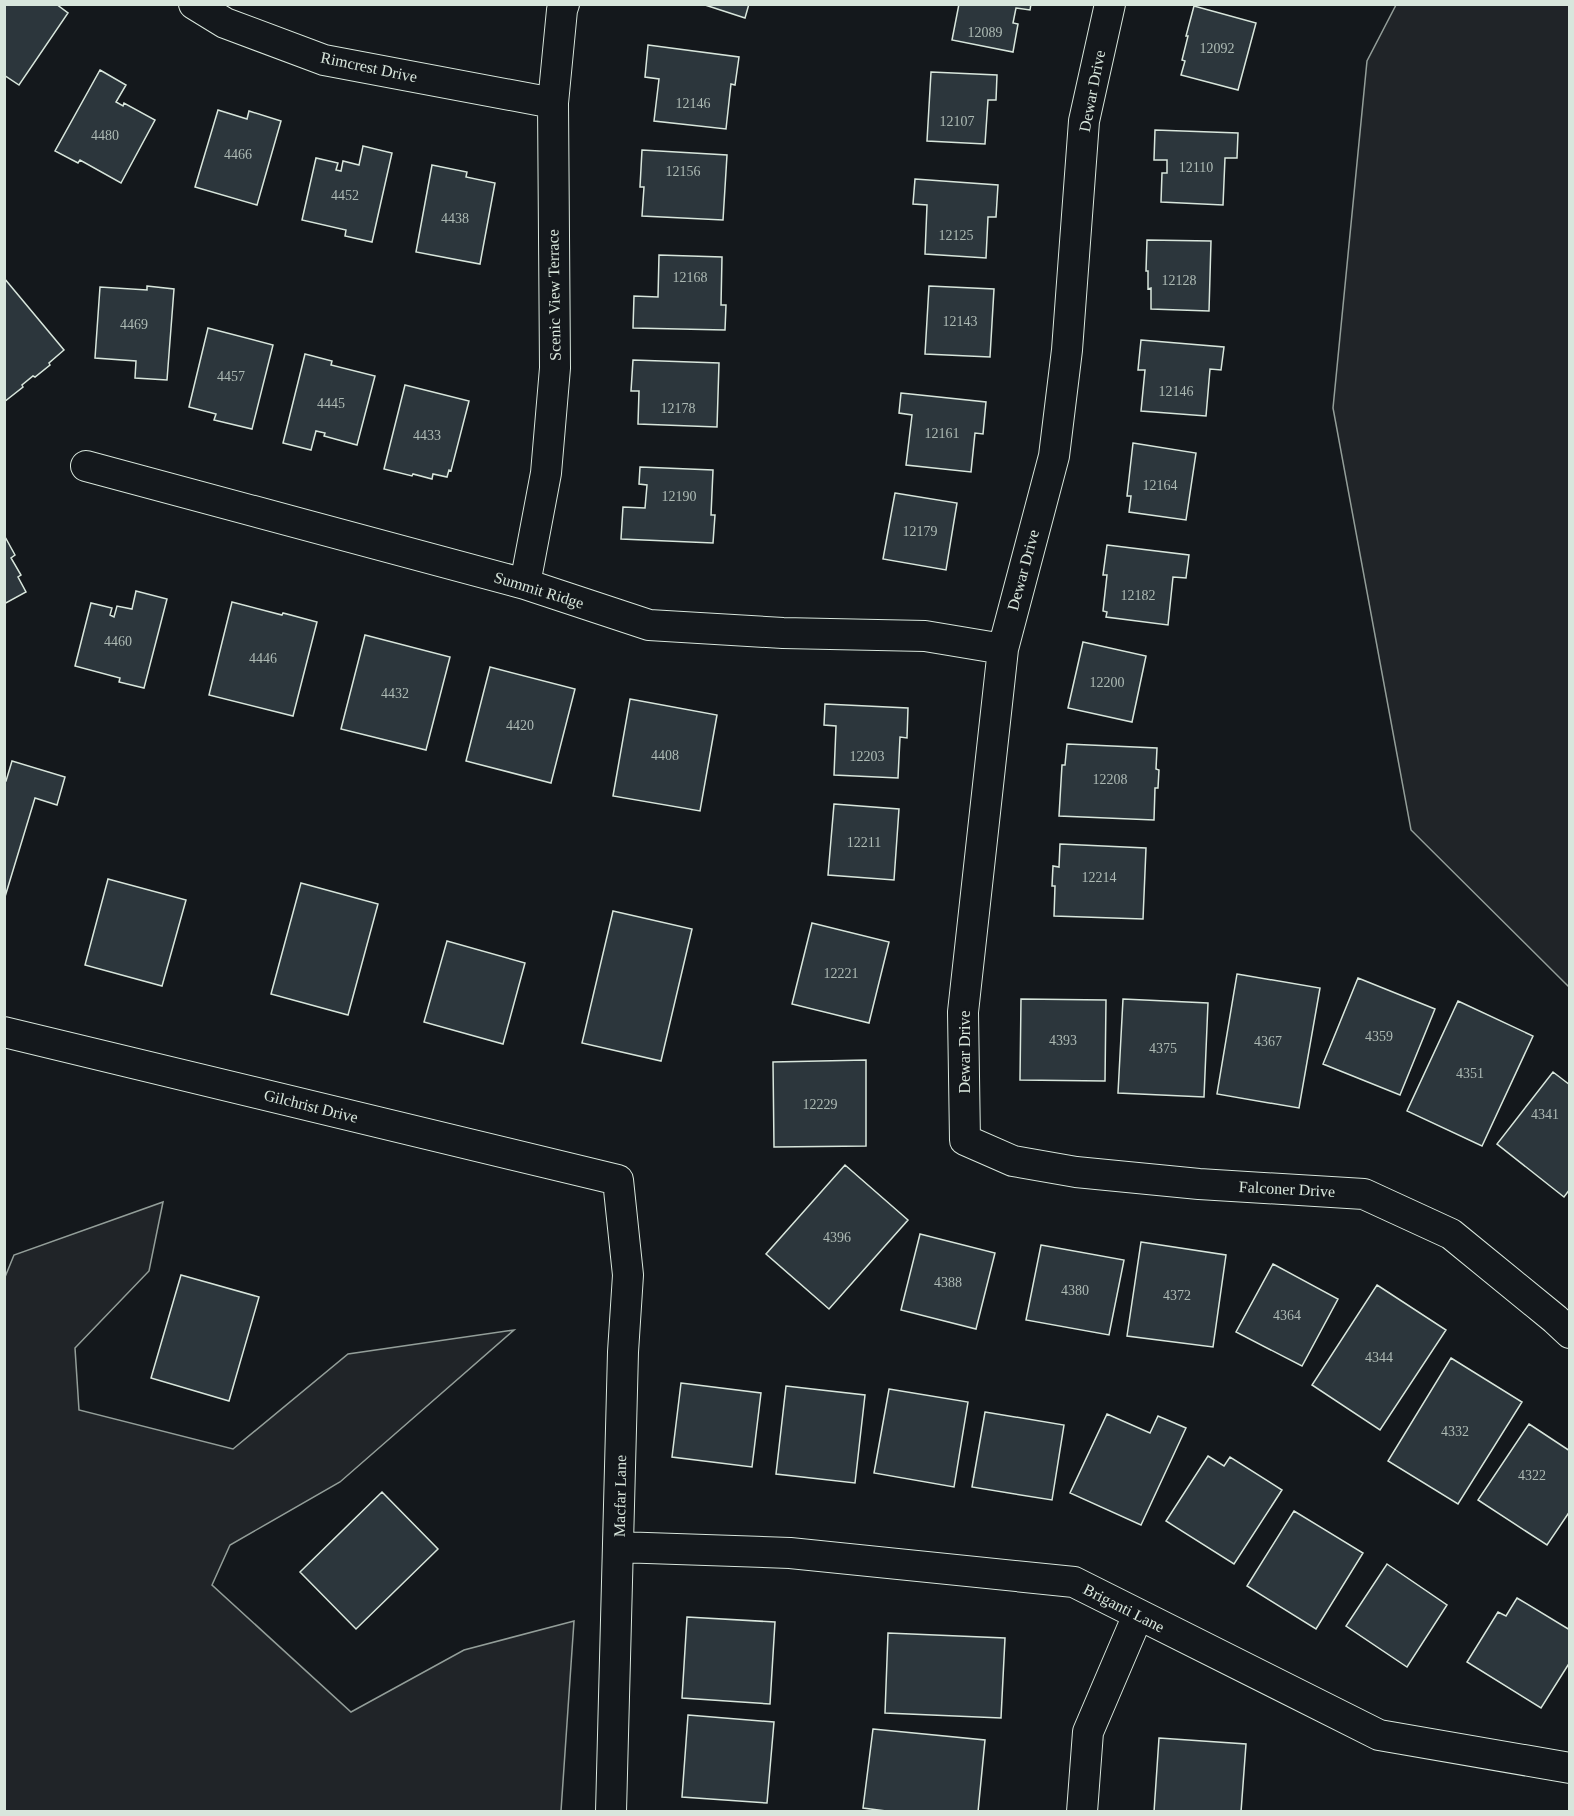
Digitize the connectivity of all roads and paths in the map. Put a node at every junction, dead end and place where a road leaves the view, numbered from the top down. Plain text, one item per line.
1 (194, 4) edge
2 (564, 4) edge
3 (1110, 4) edge
4 (553, 103) junction
5 (86, 466) dead end
6 (525, 584) junction
7 (1003, 649) junction
8 (4, 1032) edge
9 (965, 1140) joint
10 (618, 1180) joint
11 (1569, 1333) edge
12 (618, 1547) junction
13 (1138, 1615) junction
14 (1569, 1768) edge
15 (611, 1812) edge
16 (1082, 1812) edge

1 - 4 street, Rimcrest Drive
2 - 4 street, Scenic View Terrace
3 - 7 street, Dewar Drive
4 - 6 street, Scenic View Terrace
5 - 6 street, Summit Ridge
6 - 7 street, Summit Ridge
7 - 9 street, Dewar Drive
8 - 10 street, Gilchrist Drive
9 - 11 street, Falconer Drive
10 - 12 street, Macfar Lane
12 - 13 street, Briganti Lane
12 - 15 street, Macfar Lane
13 - 14 street, Briganti Lane
13 - 16 street

